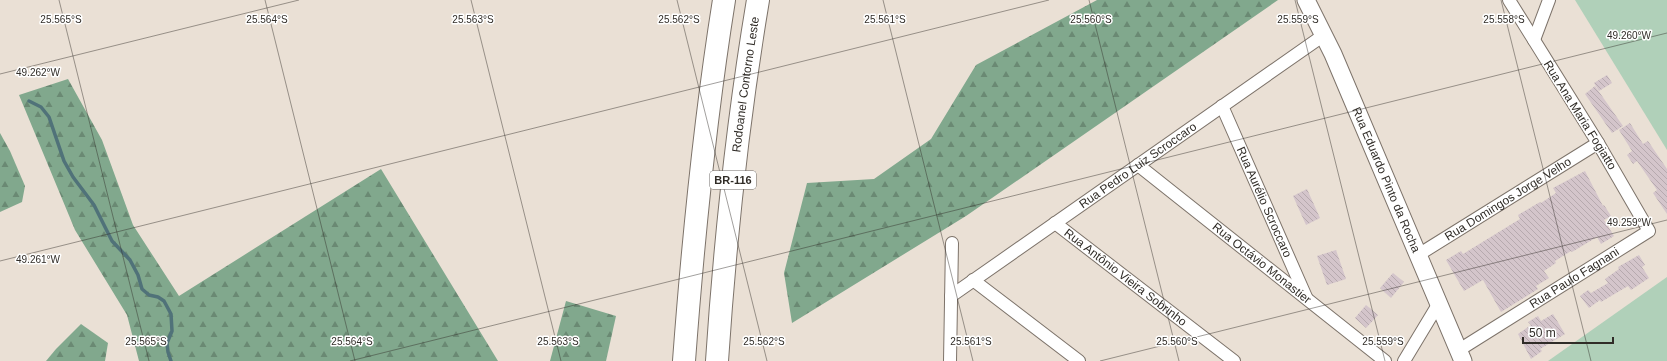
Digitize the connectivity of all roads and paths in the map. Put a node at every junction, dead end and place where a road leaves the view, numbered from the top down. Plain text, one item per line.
1 (724, 0) edge
2 (758, 0) edge
3 (1306, 0) edge
4 (1509, 0) edge
5 (1549, 0) edge
6 (1324, 35) junction
7 (1534, 40) junction
8 (1222, 106) junction
9 (1598, 143) junction
10 (1138, 165) junction
11 (1055, 223) junction
12 (1649, 231) joint
13 (952, 243) dead end
14 (1418, 255) junction
15 (973, 280) junction
16 (951, 296) junction
17 (1306, 298) junction
18 (1439, 303) junction
19 (1461, 356) edge
20 (684, 361) edge
21 (717, 361) edge
22 (950, 361) edge
23 (1079, 361) edge
24 (1234, 361) edge
25 (1385, 361) edge
26 (1404, 361) edge

1 - 20 highway, BR-116
2 - 21 highway, Rodoanel Contorno Leste / BR-116
3 - 6 main road, Rua Eduardo Pinto da Rocha
4 - 7 street, Rua Ana Maria Fogiatto
5 - 7 street
6 - 8 street, Rua Pedro Luiz Scroccaro
6 - 14 main road, Rua Eduardo Pinto da Rocha
7 - 9 street, Rua Ana Maria Fogiatto
8 - 10 street, Rua Pedro Luiz Scroccaro
8 - 17 street, Rua Aurélio Scroccaro
9 - 12 street, Rua Ana Maria Fogiatto
9 - 14 street, Rua Domingos Jorge Velho
10 - 11 street, Rua Pedro Luiz Scroccaro
10 - 17 street, Rua Octávio Monastier
11 - 15 street, Rua Pedro Luiz Scroccaro
11 - 24 street, Rua Antônio Vieira Sobrinho
12 - 19 street, Rua Paulo Fagnani
13 - 16 street
14 - 18 main road, Rua Eduardo Pinto da Rocha
15 - 16 street, Rua Pedro Luiz Scroccaro
15 - 23 street
16 - 22 street
17 - 25 street, Rua Octávio Monastier
18 - 19 main road, Rua Eduardo Pinto da Rocha
18 - 26 street

